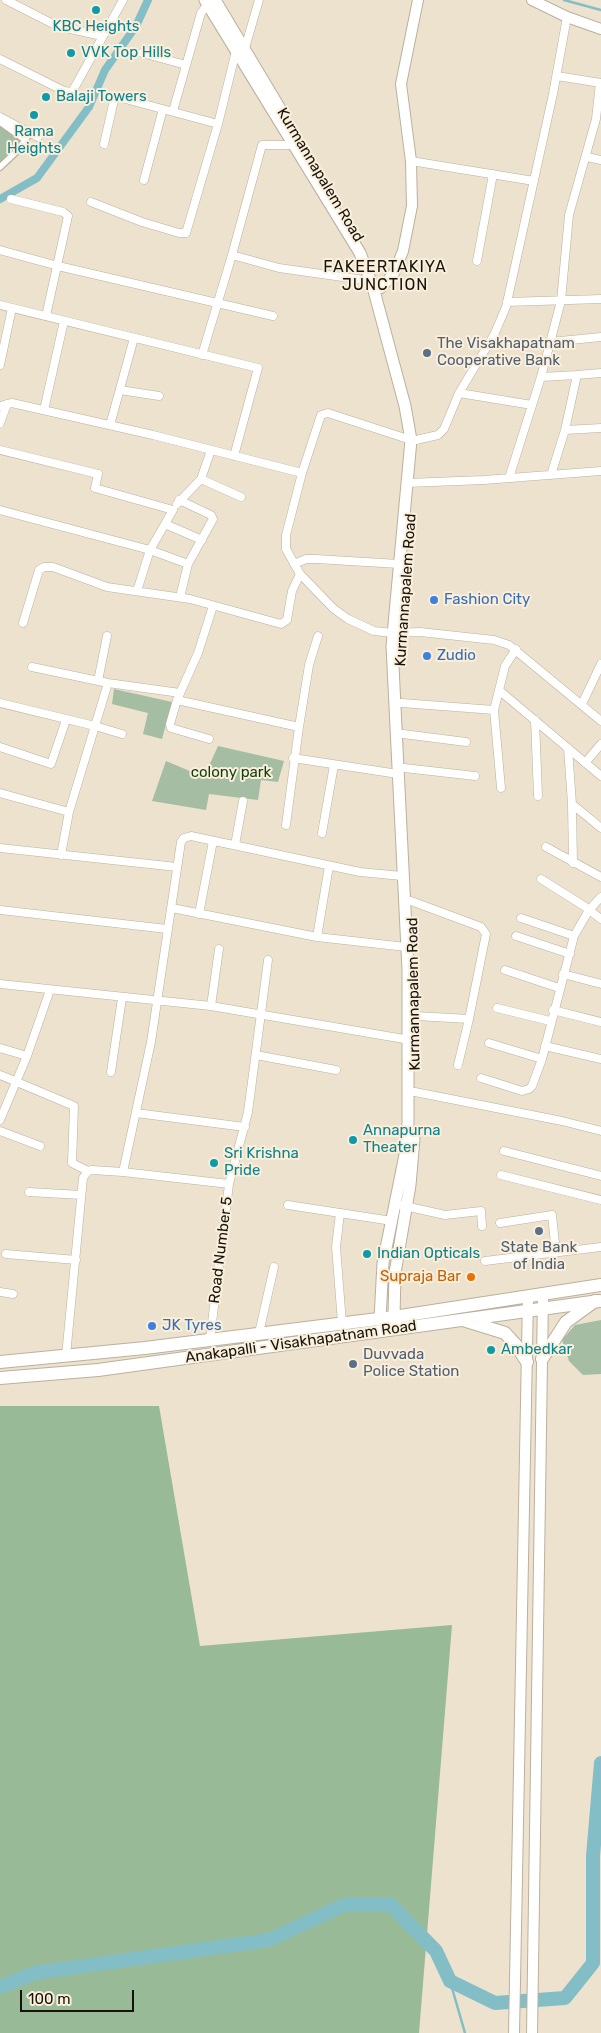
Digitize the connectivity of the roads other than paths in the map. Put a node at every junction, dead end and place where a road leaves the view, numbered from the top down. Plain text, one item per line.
1 (6, 0) edge
2 (123, 0) edge
3 (259, 0) edge
4 (418, 0) edge
5 (532, 0) edge
6 (209, 1) edge
7 (548, 4) edge
8 (567, 17) junction
9 (601, 29) edge
10 (102, 36) junction
11 (240, 50) junction
12 (142, 53) dead end
13 (0, 59) edge
14 (186, 65) junction
15 (557, 76) junction
16 (601, 83) edge
17 (163, 109) junction
18 (173, 111) junction
19 (0, 117) edge
20 (598, 120) edge
21 (0, 122) edge
22 (218, 124) junction
23 (30, 133) junction
24 (38, 137) dead end
25 (24, 140) junction
26 (104, 144) dead end
27 (294, 145) junction
28 (587, 157) junction
29 (601, 160) edge
30 (411, 161) junction
31 (0, 167) edge
32 (493, 174) junction
33 (144, 180) dead end
34 (534, 181) junction
35 (11, 199) dead end
36 (91, 202) dead end
37 (0, 250) edge
38 (232, 254) junction
39 (477, 261) dead end
40 (58, 266) junction
41 (371, 281) junction
42 (381, 288) junction
43 (601, 299) edge
44 (561, 301) junction
45 (507, 302) junction
46 (216, 304) junction
47 (0, 305) edge
48 (12, 308) junction
49 (46, 316) junction
50 (273, 316) dead end
51 (64, 321) junction
52 (601, 337) edge
53 (134, 338) junction
54 (550, 342) junction
55 (202, 355) junction
56 (0, 365) edge
57 (601, 373) edge
58 (577, 375) junction
59 (541, 377) junction
60 (120, 390) junction
61 (459, 393) junction
62 (159, 396) dead end
63 (4, 405) edge
64 (532, 405) junction
65 (44, 410) junction
66 (0, 423) edge
67 (110, 425) junction
68 (601, 428) edge
69 (565, 430) junction
70 (413, 440) junction
71 (0, 450) edge
72 (211, 450) junction
73 (234, 456) junction
74 (601, 471) edge
75 (302, 473) junction
76 (550, 475) junction
77 (509, 478) junction
78 (201, 479) junction
79 (411, 484) junction
80 (241, 497) dead end
81 (179, 500) junction
82 (0, 510) edge
83 (173, 510) junction
84 (165, 524) junction
85 (202, 540) junction
86 (150, 550) junction
87 (188, 564) junction
88 (294, 564) junction
89 (399, 564) junction
90 (300, 574) junction
91 (137, 591) junction
92 (180, 598) junction
93 (213, 606) junction
94 (24, 623) dead end
95 (397, 633) junction
96 (107, 636) dead end
97 (318, 636) dead end
98 (516, 649) junction
99 (601, 664) edge
100 (32, 667) dead end
101 (98, 680) junction
102 (108, 683) junction
103 (500, 691) junction
104 (179, 696) junction
105 (0, 703) edge
106 (402, 703) junction
107 (582, 704) junction
108 (494, 710) junction
109 (66, 720) junction
110 (535, 720) junction
111 (601, 721) edge
112 (95, 726) junction
113 (299, 727) junction
114 (122, 734) dead end
115 (402, 734) junction
116 (209, 739) dead end
117 (466, 742) dead end
118 (601, 744) edge
119 (0, 747) edge
120 (568, 748) junction
121 (294, 758) junction
122 (584, 763) junction
123 (334, 765) junction
124 (401, 771) junction
125 (474, 776) dead end
126 (601, 776) edge
127 (501, 788) dead end
128 (0, 793) edge
129 (538, 796) dead end
130 (243, 801) dead end
131 (572, 804) junction
132 (69, 812) junction
133 (286, 825) dead end
134 (601, 828) edge
135 (322, 833) dead end
136 (213, 841) junction
137 (235, 845) junction
138 (546, 847) dead end
139 (0, 848) edge
140 (61, 855) junction
141 (573, 863) junction
142 (328, 866) junction
143 (177, 867) junction
144 (402, 876) junction
145 (601, 877) edge
146 (541, 879) dead end
147 (601, 897) edge
148 (411, 901) junction
149 (172, 908) junction
150 (0, 910) edge
151 (589, 910) junction
152 (199, 914) junction
153 (520, 918) dead end
154 (601, 919) edge
155 (167, 929) junction
156 (516, 936) dead end
157 (574, 936) junction
158 (317, 937) junction
159 (406, 947) junction
160 (219, 949) dead end
161 (570, 954) junction
162 (268, 960) dead end
163 (505, 970) dead end
164 (564, 974) junction
165 (0, 984) edge
166 (601, 984) edge
167 (559, 988) junction
168 (50, 990) junction
169 (122, 998) junction
170 (156, 1001) junction
171 (210, 1006) junction
172 (496, 1008) dead end
173 (553, 1010) junction
174 (262, 1014) junction
175 (416, 1016) junction
176 (469, 1019) junction
177 (550, 1021) junction
178 (601, 1022) edge
179 (410, 1040) junction
180 (489, 1043) dead end
181 (545, 1046) junction
182 (0, 1048) edge
183 (256, 1055) junction
184 (27, 1056) junction
185 (601, 1059) edge
186 (542, 1060) junction
187 (458, 1065) dead end
188 (336, 1070) dead end
189 (111, 1072) dead end
190 (0, 1075) edge
191 (481, 1078) dead end
192 (16, 1081) junction
193 (415, 1092) junction
194 (136, 1113) junction
195 (0, 1120) edge
196 (245, 1128) junction
197 (0, 1131) edge
198 (601, 1131) edge
199 (40, 1146) dead end
200 (504, 1151) dead end
201 (88, 1170) junction
202 (123, 1172) junction
203 (501, 1175) dead end
204 (601, 1176) edge
205 (229, 1184) junction
206 (29, 1192) dead end
207 (81, 1195) junction
208 (601, 1200) edge
209 (288, 1205) dead end
210 (401, 1205) junction
211 (340, 1213) junction
212 (392, 1221) junction
213 (500, 1223) dead end
214 (482, 1226) dead end
215 (601, 1247) edge
216 (556, 1253) junction
217 (6, 1254) dead end
218 (76, 1260) junction
219 (485, 1261) dead end
220 (274, 1267) dead end
221 (601, 1285) edge
222 (0, 1292) edge
223 (12, 1294) dead end
224 (543, 1295) junction
225 (528, 1297) junction
226 (598, 1301) edge
227 (543, 1308) junction
228 (528, 1310) junction
229 (394, 1317) junction
230 (380, 1318) junction
231 (464, 1320) junction
232 (342, 1323) junction
233 (259, 1333) junction
234 (210, 1340) junction
235 (145, 1348) junction
236 (66, 1356) junction
237 (542, 1358) junction
238 (0, 1362) edge
239 (527, 1362) junction
240 (147, 1364) junction
241 (0, 1378) edge
242 (514, 2033) edge
243 (532, 2033) edge

1 - 10 street
2 - 10 street
3 - 11 street
4 - 30 street
5 - 7 street
6 - 11 main road, Kurmannapalem Road
6 - 14 street
7 - 8 street
8 - 9 street
8 - 15 street
10 - 13 street
11 - 22 street
11 - 27 main road
11 - 42 main road, Kurmannapalem Road
12 - 14 street
14 - 18 street
15 - 16 street
15 - 34 street
16 - 20 street
17 - 18 street
17 - 26 street
17 - 33 street
18 - 22 street
19 - 23 street
20 - 28 street
21 - 25 street
22 - 36 street
23 - 24 street
23 - 25 street
25 - 31 street
27 - 38 street
27 - 41 main road
28 - 29 street
28 - 44 street
30 - 32 street
30 - 42 street
32 - 34 street
32 - 39 street
34 - 45 street
35 - 40 street
37 - 40 street
38 - 41 street
38 - 46 street
40 - 46 street
40 - 49 street
41 - 70 main road
42 - 70 main road, Kurmannapalem Road
43 - 44 street
44 - 45 street
44 - 54 street
45 - 61 street
46 - 50 street
46 - 55 street
47 - 48 street
48 - 49 street
48 - 56 street
49 - 51 street
51 - 53 street
51 - 65 street
52 - 54 street
53 - 55 street
53 - 60 street
54 - 59 street
55 - 73 street
57 - 58 street
58 - 59 street
58 - 69 street
59 - 64 street
60 - 62 street
60 - 67 street
61 - 64 street
61 - 70 street
63 - 65 street
63 - 66 street
64 - 77 street
65 - 67 street
67 - 72 street
68 - 69 street
69 - 76 street
70 - 75 street
70 - 79 main road, Kurmannapalem Road
71 - 83 street
72 - 73 street
72 - 78 street
73 - 75 street
74 - 76 street
75 - 88 street
76 - 77 street
77 - 79 street
78 - 80 street
78 - 81 street
79 - 89 main road
79 - 95 main road, Kurmannapalem Road
81 - 83 street
81 - 85 street
82 - 86 street
83 - 84 street
84 - 85 street
84 - 86 street
85 - 87 street
86 - 87 street
86 - 91 street
87 - 92 street
88 - 89 street
88 - 90 street
89 - 95 main road
90 - 93 street
90 - 95 street
91 - 92 street
91 - 94 street
92 - 93 street
93 - 104 street
95 - 98 street
95 - 106 main road, Kurmannapalem Road
95 - 124 main road
96 - 101 street
97 - 113 street
98 - 103 street
98 - 107 street
99 - 107 street
100 - 101 street
101 - 102 street
102 - 104 street
102 - 112 street
103 - 108 street
103 - 110 street
104 - 113 street
104 - 116 street
105 - 109 street
106 - 108 street
106 - 115 main road, Kurmannapalem Road
107 - 111 street
108 - 127 street
109 - 112 street
109 - 119 street
110 - 120 street
110 - 129 street
112 - 114 street
112 - 132 street
113 - 121 street
115 - 117 street
115 - 124 main road, Kurmannapalem Road
118 - 122 street
120 - 122 street
120 - 131 street
121 - 123 street
121 - 133 street
122 - 126 street
123 - 124 street
123 - 135 street
124 - 125 street
124 - 144 main road
124 - 148 main road, Kurmannapalem Road
128 - 132 street
130 - 137 street
131 - 134 street
131 - 141 street
132 - 140 street
136 - 137 street
136 - 143 street
136 - 152 street
137 - 142 street
138 - 141 street
139 - 140 street
140 - 143 street
141 - 145 street
142 - 144 street
142 - 158 street
143 - 149 street
144 - 159 main road
146 - 151 street
147 - 151 street
148 - 175 main road, Kurmannapalem Road
148 - 176 street
149 - 152 street
149 - 155 street
150 - 155 street
151 - 154 street
151 - 157 street
152 - 158 street
153 - 157 street
155 - 170 street
156 - 161 street
157 - 161 street
158 - 159 street
159 - 179 main road
160 - 171 street
161 - 164 street
162 - 174 street, Road Number 5
163 - 167 street
164 - 166 street
164 - 167 street
165 - 168 street
167 - 173 street
168 - 169 street
168 - 184 street
169 - 170 street
169 - 189 street
170 - 171 street
170 - 194 street
171 - 174 street
172 - 177 street
173 - 177 street
173 - 178 street
174 - 179 street
174 - 183 street, Road Number 5
175 - 176 street
175 - 193 main road, Kurmannapalem Road
176 - 187 street
177 - 181 street
179 - 210 main road
180 - 186 street
181 - 185 street
181 - 186 street
182 - 184 street
183 - 188 street
183 - 196 street, Road Number 5
184 - 192 street
186 - 191 street
190 - 192 street
192 - 195 street
192 - 201 street
193 - 198 street
193 - 210 main road, Kurmannapalem Road
194 - 196 street
194 - 202 street
196 - 205 street, Road Number 5
197 - 199 street
200 - 204 street
201 - 202 street
201 - 207 street
202 - 205 street
203 - 208 street
205 - 234 street, Road Number 5
206 - 207 street
207 - 218 street
209 - 211 street
210 - 212 main road
210 - 214 street
210 - 229 main road, Kurmannapalem Road
211 - 212 street
211 - 232 street
212 - 230 main road
213 - 216 street
215 - 216 street
216 - 219 street
217 - 218 street
218 - 236 street
220 - 233 street
221 - 224 main road, Anakapalli - Visakhapatnam Road
222 - 223 street
224 - 225 main road, Anakapalli - Visakhapatnam Road
224 - 227 street
225 - 228 street
225 - 229 main road, Anakapalli - Visakhapatnam Road
226 - 227 main road, Anakapalli - Visakhapatnam Road
226 - 237 main road
227 - 228 main road, Anakapalli - Visakhapatnam Road
227 - 237 street
228 - 231 main road, Anakapalli - Visakhapatnam Road
228 - 239 street
229 - 230 main road, Anakapalli - Visakhapatnam Road
230 - 232 main road, Anakapalli - Visakhapatnam Road
231 - 239 main road
231 - 240 main road, Anakapalli - Visakhapatnam Road
232 - 233 main road, Anakapalli - Visakhapatnam Road
233 - 234 main road, Anakapalli - Visakhapatnam Road
234 - 235 main road, Anakapalli - Visakhapatnam Road
235 - 236 main road, Anakapalli - Visakhapatnam Road
235 - 240 main road
236 - 238 main road, Anakapalli - Visakhapatnam Road
237 - 243 street
239 - 242 street
240 - 241 main road, Anakapalli - Visakhapatnam Road

